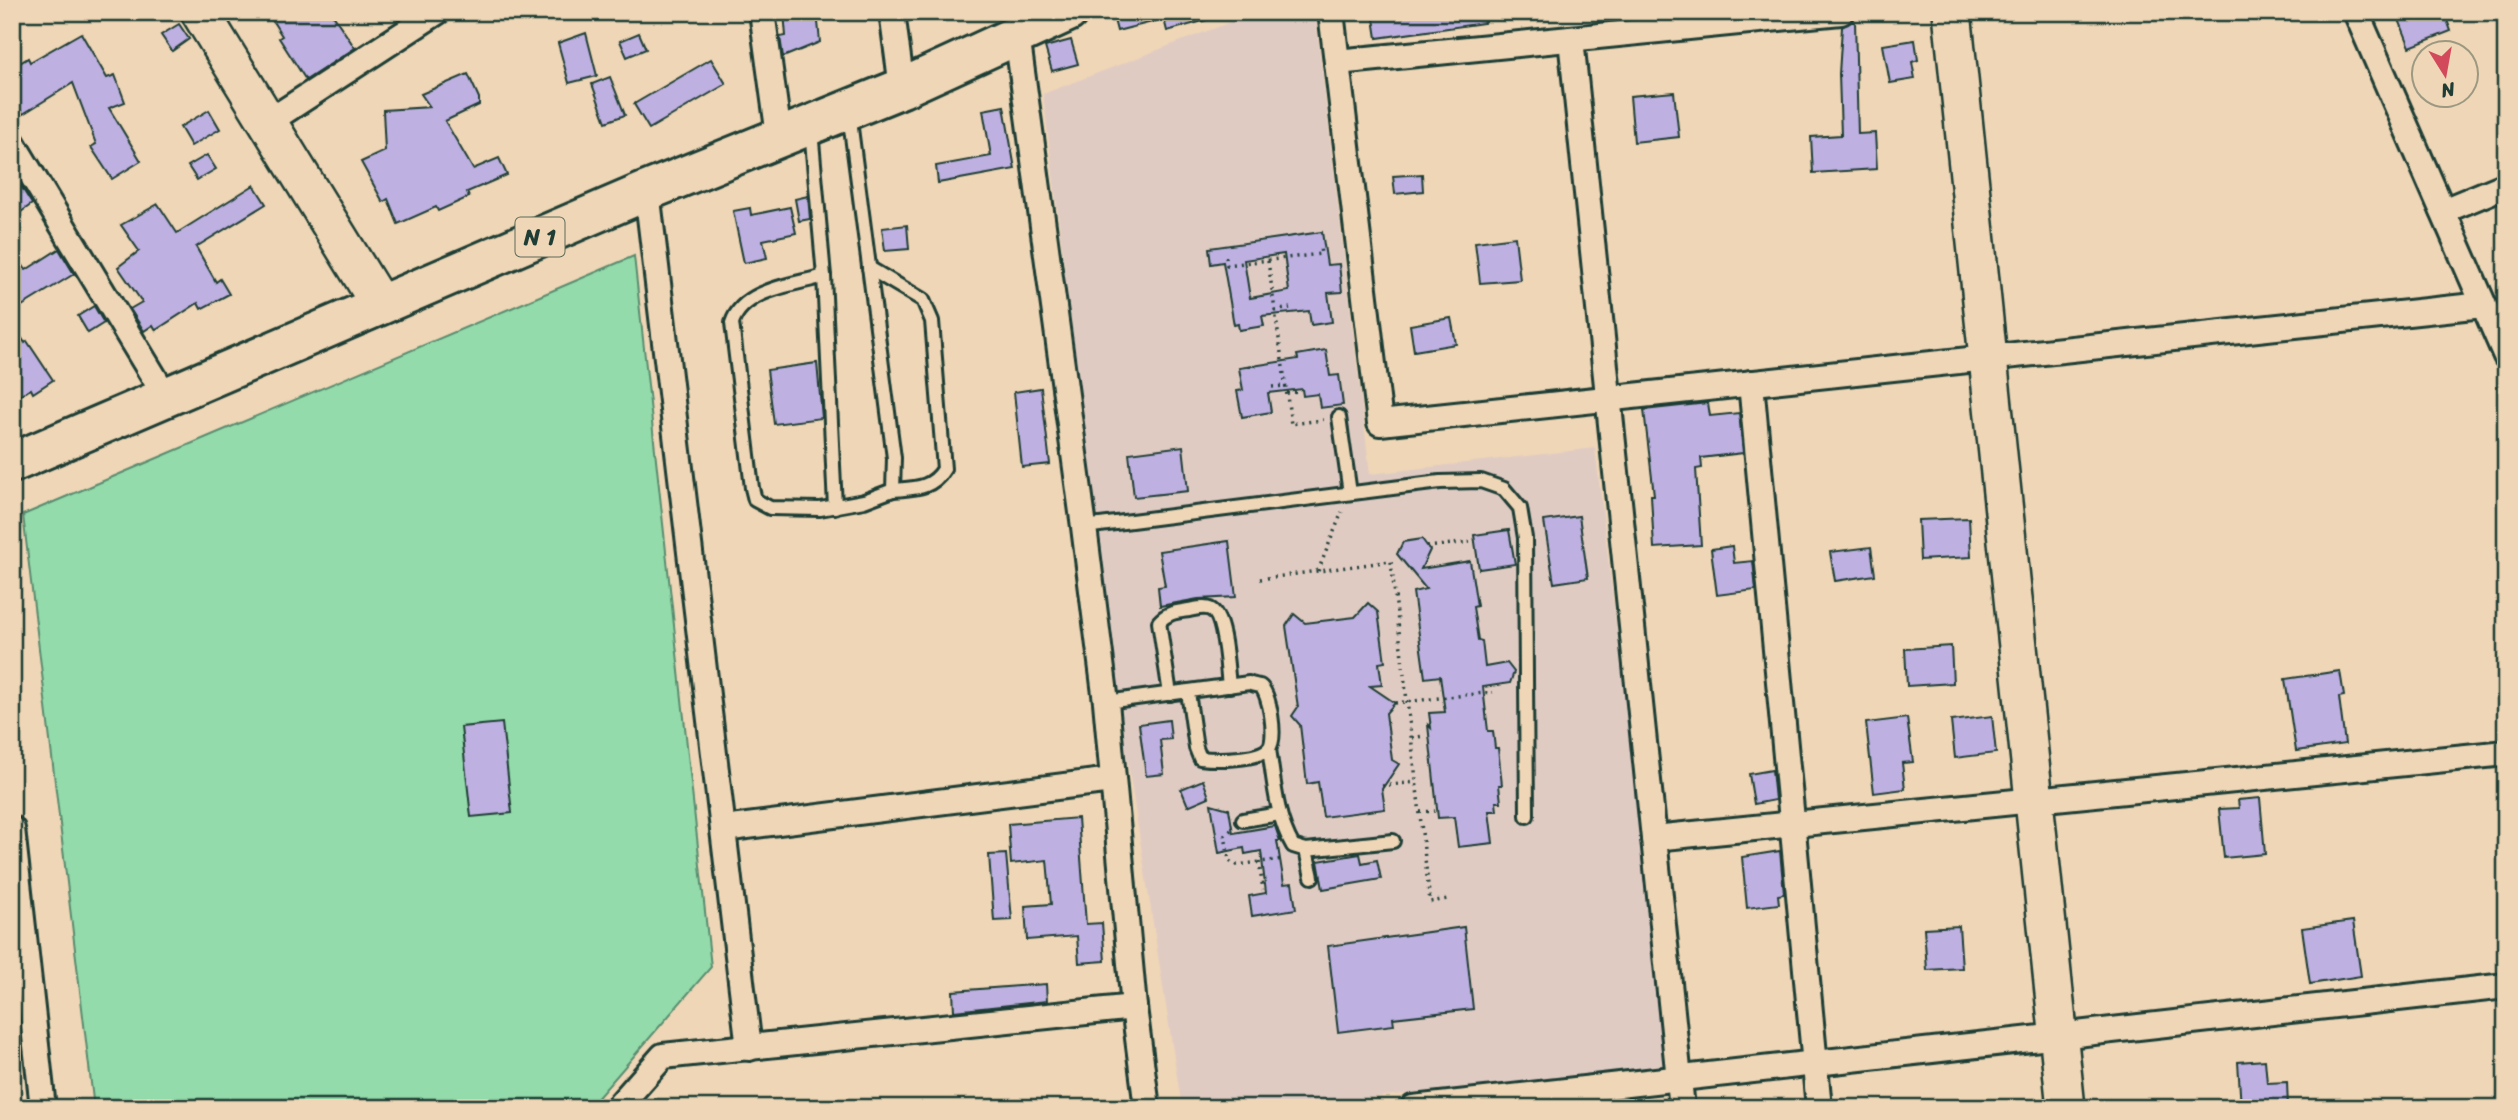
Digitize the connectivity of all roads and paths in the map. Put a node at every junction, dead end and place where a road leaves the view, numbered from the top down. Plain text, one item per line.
1 (200, 12) edge
2 (437, 12) edge
3 (762, 12) edge
4 (892, 12) edge
5 (1068, 12) edge
6 (1331, 12) edge
7 (1841, 12) edge
8 (1952, 12) edge
9 (2356, 12) edge
10 (1758, 16) edge
11 (1017, 34) junction
12 (1571, 39) junction
13 (1337, 62) junction
14 (902, 88) junction
15 (849, 109) junction
16 (268, 122) junction
17 (794, 130) junction
18 (12, 142) edge
19 (2506, 185) edge
20 (648, 191) junction
21 (2443, 211) junction
22 (1320, 247) dead end
23 (1226, 257) dead end
24 (1268, 261) junction
25 (869, 268) junction
26 (824, 276) junction
27 (380, 305) junction
28 (2483, 305) junction
29 (1290, 309) dead end
30 (1275, 311) junction
31 (2506, 356) edge
32 (1989, 358) junction
33 (1751, 383) junction
34 (1286, 386) junction
35 (1272, 387) dead end
36 (1299, 392) dead end
37 (1287, 393) junction
38 (166, 397) junction
39 (1609, 398) junction
40 (1339, 417) joint
41 (12, 463) edge
42 (893, 490) junction
43 (1350, 494) junction
44 (835, 507) junction
45 (1084, 527) junction
46 (1470, 542) dead end
47 (1427, 547) dead end
48 (1318, 571) junction
49 (1260, 579) dead end
50 (1229, 686) junction
51 (1188, 692) junction
52 (1493, 692) dead end
53 (1170, 694) junction
54 (1106, 702) junction
55 (1407, 702) junction
56 (1395, 703) dead end
57 (1424, 736) dead end
58 (1411, 738) junction
59 (1269, 749) junction
60 (2506, 753) edge
61 (1112, 780) junction
62 (1416, 782) junction
63 (1382, 786) dead end
64 (2034, 800) junction
65 (1435, 811) dead end
66 (1420, 813) junction
67 (1280, 814) junction
68 (1527, 816) dead end
69 (1243, 820) joint
70 (1792, 824) junction
71 (723, 829) junction
72 (13, 837) edge
73 (1654, 838) junction
74 (1393, 841) dead end
75 (1307, 853) junction
76 (1259, 862) junction
77 (1312, 877) dead end
78 (1263, 890) dead end
79 (1448, 899) dead end
80 (2506, 986) edge
81 (1134, 1007) junction
82 (2059, 1036) junction
83 (749, 1048) junction
84 (1815, 1064) junction
85 (1679, 1079) junction
86 (1589, 1098) edge
87 (43, 1108) edge
88 (617, 1108) edge
89 (1147, 1108) edge
90 (1413, 1108) edge
91 (1682, 1108) edge
92 (1819, 1108) edge
93 (2066, 1108) edge

1 - 16 street
2 - 16 street
3 - 17 street
4 - 14 street
5 - 11 highway, N 1
6 - 13 street
7 - 10 street
8 - 32 street
9 - 21 street
10 - 12 street
11 - 14 highway, N 1
11 - 45 street
12 - 13 street
12 - 39 street
13 - 39 street
14 - 15 highway, N 1
15 - 17 highway, N 1
15 - 25 lane
16 - 27 street
17 - 20 highway, N 1
17 - 26 lane
18 - 38 street
19 - 21 street
20 - 27 highway, N 1
20 - 71 street
21 - 28 street
22 - 24 path
23 - 24 path
24 - 30 path
25 - 42 lane
25 - 42 lane
26 - 44 lane
26 - 44 lane
27 - 38 highway, N 1
28 - 31 street
28 - 32 street
29 - 30 path
30 - 34 path
32 - 33 street
32 - 64 street
33 - 39 street
33 - 70 street
34 - 35 path
34 - 37 path
36 - 37 path
37 - 40 path
38 - 41 highway, N 1
39 - 73 street
40 - 43 lane
42 - 44 lane
43 - 45 lane
43 - 48 path
43 - 68 lane
45 - 54 street
46 - 47 path
48 - 49 path
48 - 55 path
50 - 51 lane
50 - 53 lane
50 - 59 lane
51 - 53 lane
51 - 59 lane
52 - 55 path
53 - 54 lane
54 - 61 street
55 - 56 path
55 - 58 path
57 - 58 path
58 - 62 path
59 - 67 lane
60 - 64 street
61 - 71 street
61 - 81 street
62 - 63 path
62 - 66 path
64 - 70 street
64 - 82 street
65 - 66 path
66 - 79 path
67 - 69 lane
67 - 75 lane
69 - 76 path
70 - 73 street
70 - 84 street
71 - 83 street
72 - 87 street
73 - 85 street
74 - 75 lane
75 - 76 path
75 - 77 lane
76 - 78 path
80 - 82 street
81 - 83 street
81 - 89 street
82 - 84 street
82 - 93 street
83 - 88 street
84 - 85 street
84 - 92 street
85 - 86 street
85 - 91 street
86 - 90 street

